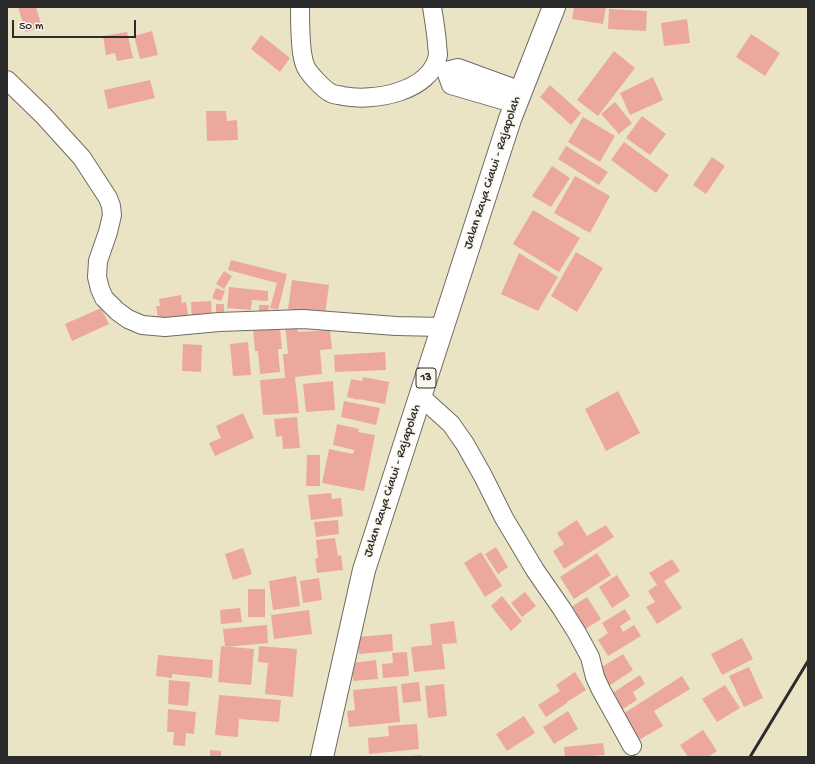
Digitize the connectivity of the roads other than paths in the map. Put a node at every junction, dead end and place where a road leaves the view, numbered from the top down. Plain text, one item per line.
1 (300, 7) edge
2 (432, 7) edge
3 (554, 7) edge
4 (440, 67) junction
5 (7, 80) edge
6 (518, 97) junction
7 (443, 327) junction
8 (420, 396) junction
9 (632, 746) dead end
10 (322, 757) edge

1 - 4 street
2 - 4 street
3 - 6 highway, Jalan Raya Ciawi - Rajapolah / 13
4 - 6 street
5 - 7 street
6 - 7 highway, Jalan Raya Ciawi - Rajapolah / 13
7 - 8 highway, Jalan Raya Ciawi - Rajapolah / 13
8 - 9 street
8 - 10 highway, Jalan Raya Ciawi - Rajapolah / 13

